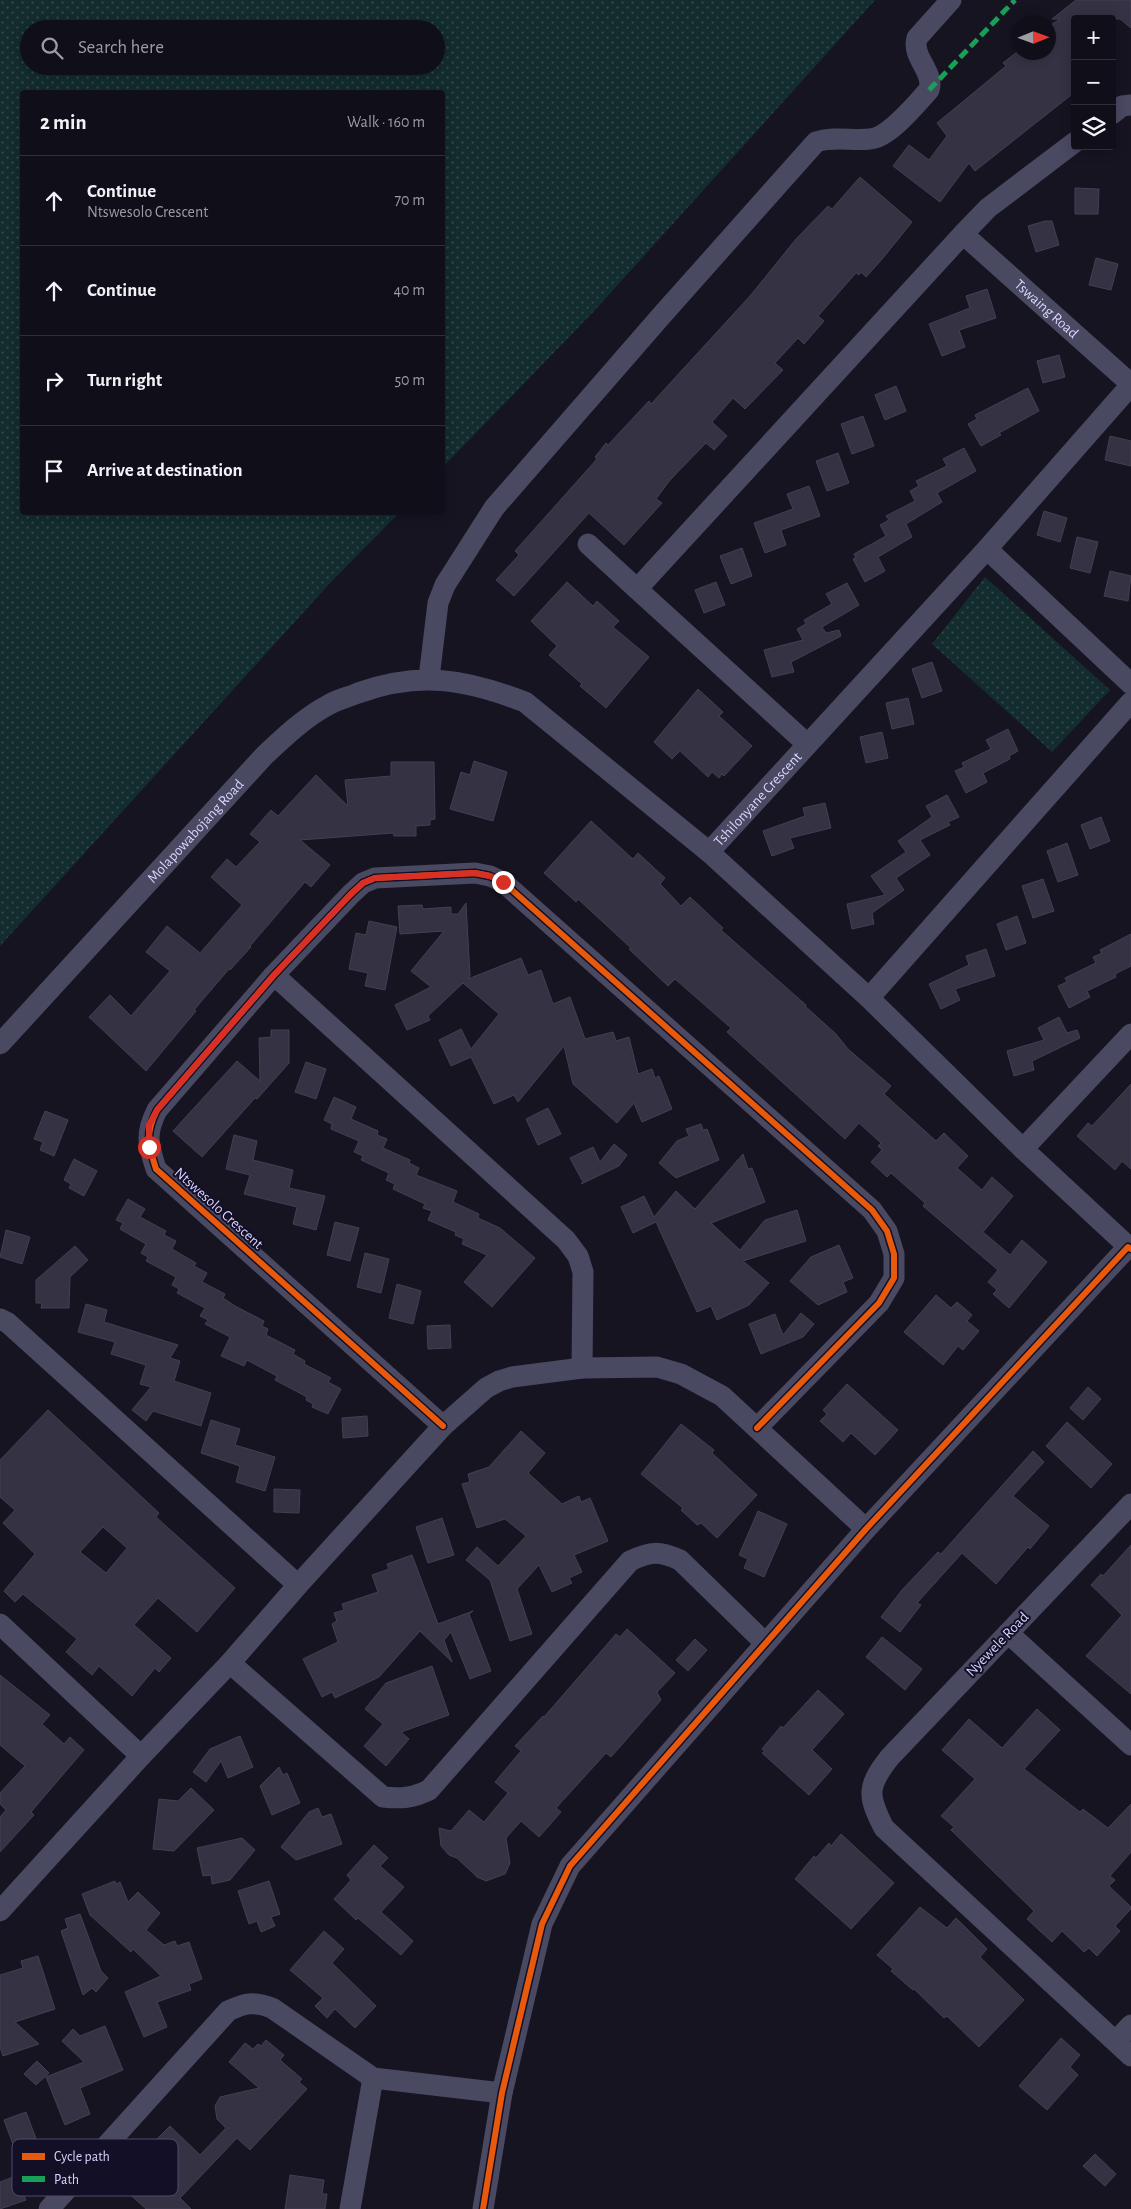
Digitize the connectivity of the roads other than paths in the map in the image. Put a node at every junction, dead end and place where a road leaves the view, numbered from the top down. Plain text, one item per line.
1 (951, 0) edge
2 (1131, 105) edge
3 (1116, 111) edge
4 (1071, 145) edge
5 (963, 234) junction
6 (1131, 385) edge
7 (588, 544) dead end
8 (987, 549) junction
9 (636, 589) junction
10 (429, 678) junction
11 (1131, 684) edge
12 (1131, 702) edge
13 (807, 744) junction
14 (709, 852) junction
15 (274, 975) junction
16 (869, 998) junction
17 (1131, 1034) edge
18 (0, 1044) edge
19 (1023, 1149) junction
20 (1130, 1248) edge
21 (0, 1319) edge
22 (582, 1368) junction
23 (442, 1426) junction
24 (757, 1428) junction
25 (1131, 1504) edge
26 (866, 1530) junction
27 (298, 1585) junction
28 (0, 1624) edge
29 (1008, 1633) junction
30 (765, 1643) junction
31 (230, 1663) junction
32 (1131, 1745) edge
33 (141, 1756) junction
34 (0, 1911) edge
35 (1131, 2025) edge
36 (1116, 2041) junction
37 (1131, 2056) edge
38 (373, 2078) junction
39 (502, 2093) junction
40 (112, 2139) edge
41 (61, 2196) edge
42 (49, 2209) edge
43 (350, 2209) edge
44 (483, 2209) edge

1 - 10 street
2 - 3 street
4 - 5 street
5 - 6 street, Tswaing Road
5 - 9 street
6 - 8 street, Tshilonyane Crescent
7 - 9 street
8 - 11 street
8 - 13 street, Tshilonyane Crescent
9 - 13 street
10 - 14 street, Molapowabojang Road
10 - 18 street, Molapowabojang Road
12 - 16 street
13 - 14 street, Tshilonyane Crescent
14 - 16 street, Molapowabojang Road
15 - 22 street
15 - 23 street, Ntswesolo Crescent
15 - 24 street, Ntswesolo Crescent
16 - 19 street, Molapowabojang Road
17 - 19 street
19 - 20 street, Molapowabojang Road
20 - 26 street
21 - 27 street
22 - 23 street
22 - 24 street
23 - 27 street
24 - 26 street
25 - 29 street, Nyewele Road
26 - 30 street
27 - 31 street
28 - 33 street
29 - 32 street
29 - 36 street, Nyewele Road
30 - 31 street
30 - 39 street
31 - 33 street
33 - 34 street
35 - 36 street
36 - 37 street
38 - 39 street
38 - 40 street
38 - 43 street
39 - 44 street
41 - 42 street

